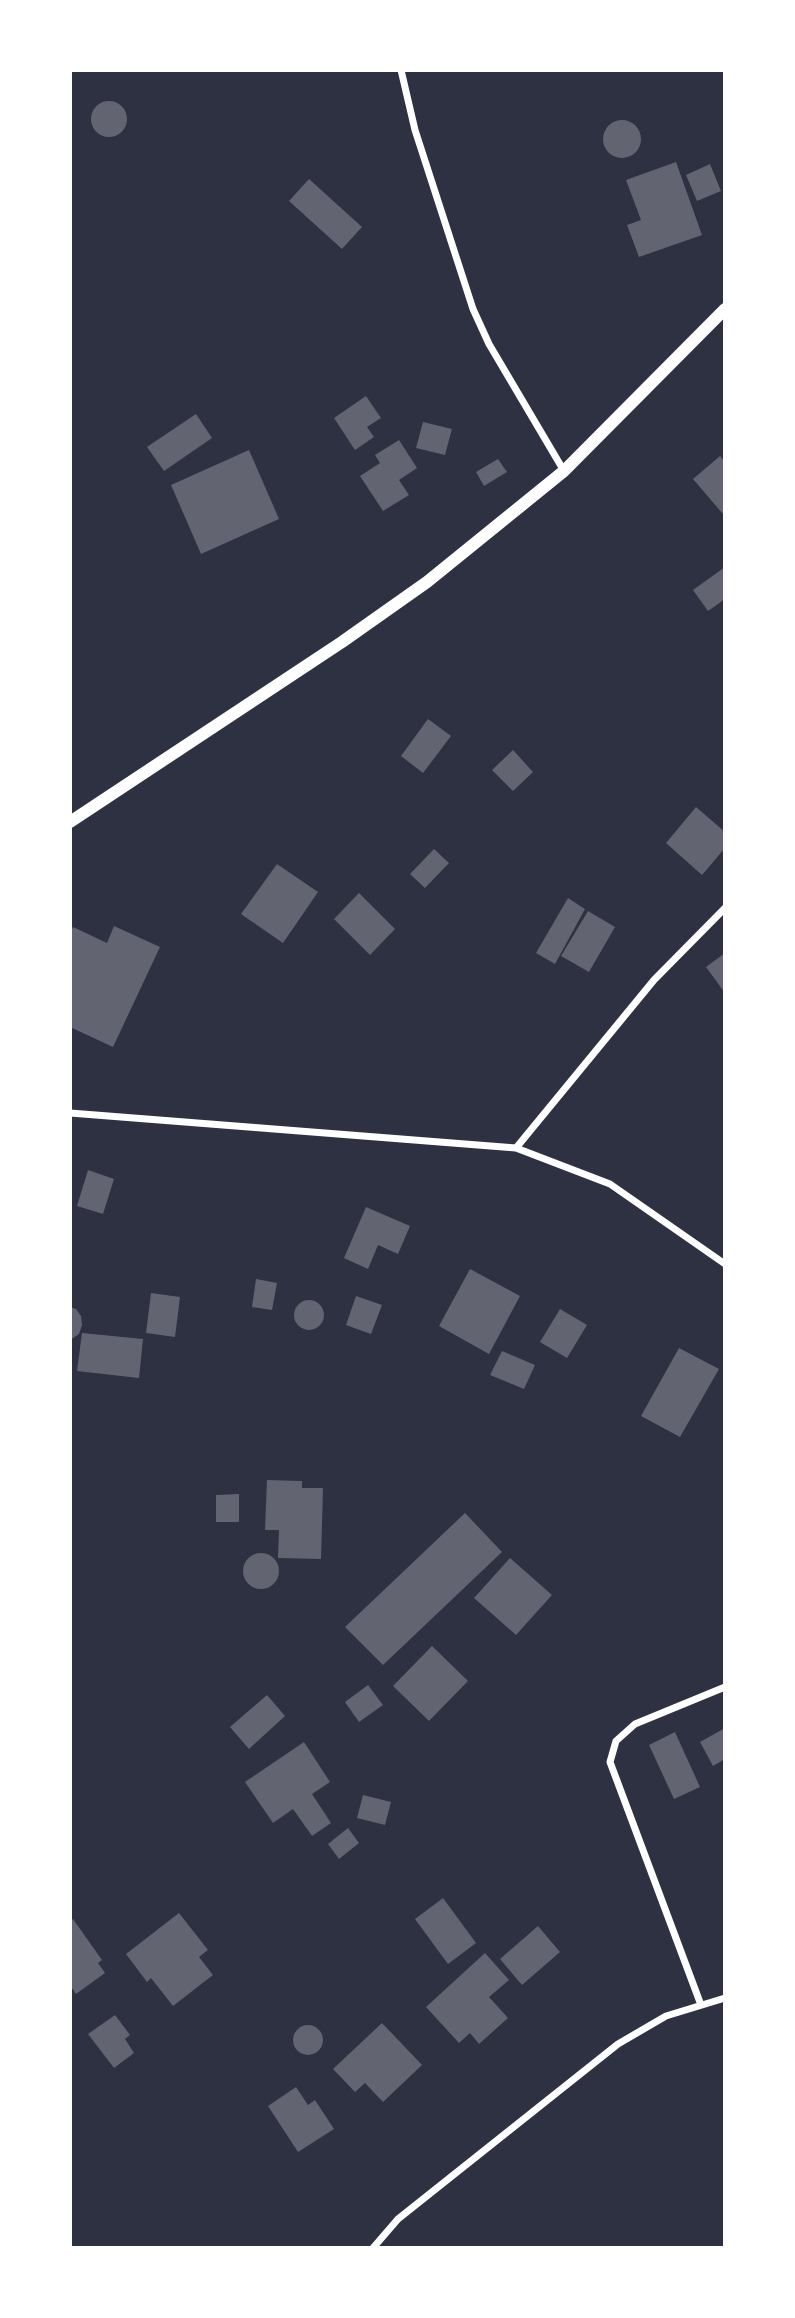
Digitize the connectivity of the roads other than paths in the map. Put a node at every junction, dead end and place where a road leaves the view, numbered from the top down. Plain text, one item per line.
1 (401, 70) edge
2 (725, 309) edge
3 (564, 471) junction
4 (70, 822) edge
5 (725, 908) edge
6 (70, 1113) edge
7 (516, 1148) junction
8 (725, 1264) edge
9 (725, 1687) edge
10 (725, 1998) edge
11 (701, 2005) junction
12 (373, 2248) edge

1 - 3 street
2 - 3 street
3 - 4 street
5 - 7 street
6 - 7 street
7 - 8 street
9 - 11 street
10 - 11 street
11 - 12 street

